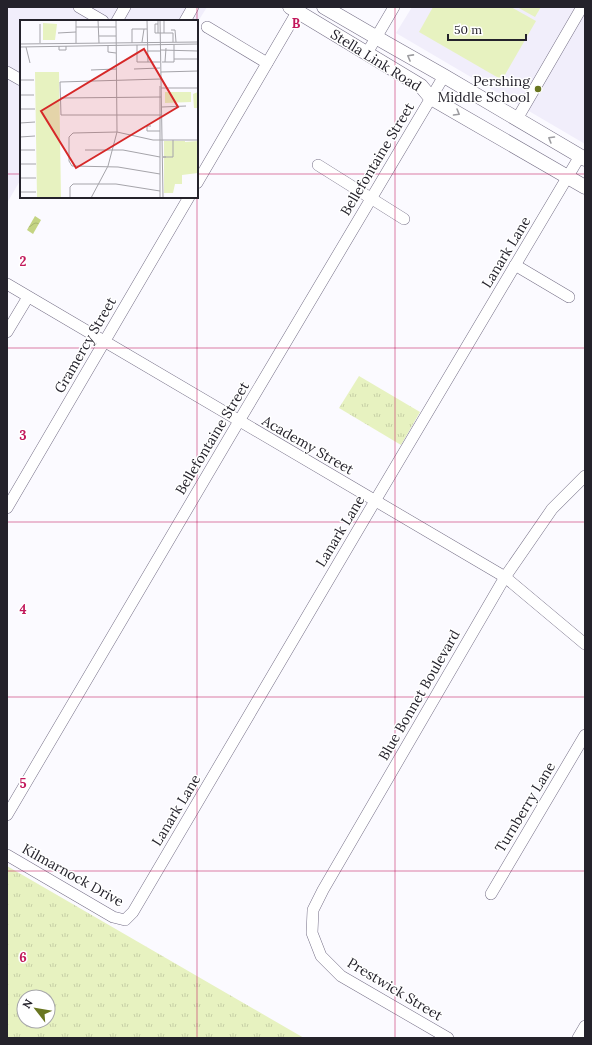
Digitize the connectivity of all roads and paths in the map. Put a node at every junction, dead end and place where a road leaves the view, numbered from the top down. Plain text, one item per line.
1 (79, 7) edge
2 (125, 7) edge
3 (193, 7) edge
4 (324, 7) edge
5 (394, 7) edge
6 (582, 7) edge
7 (295, 8) edge
8 (101, 20) edge
9 (118, 20) edge
10 (186, 20) edge
11 (207, 27) dead end
12 (376, 38) junction
13 (367, 53) junction
14 (267, 63) junction
15 (7, 72) edge
16 (444, 76) junction
17 (20, 79) edge
18 (430, 98) junction
19 (517, 119) junction
20 (583, 157) edge
21 (318, 165) dead end
22 (568, 177) junction
23 (198, 182) edge
24 (585, 187) edge
25 (188, 198) edge
26 (371, 198) junction
27 (404, 219) dead end
28 (515, 265) junction
29 (7, 284) edge
30 (28, 296) junction
31 (569, 297) dead end
32 (7, 332) edge
33 (105, 342) junction
34 (239, 421) junction
35 (585, 476) edge
36 (375, 501) junction
37 (7, 508) edge
38 (505, 577) junction
39 (585, 644) edge
40 (585, 735) edge
41 (7, 815) edge
42 (7, 855) edge
43 (491, 894) dead end
44 (125, 920) joint
45 (316, 944) joint
46 (585, 1026) edge
47 (448, 1038) edge
48 (578, 1038) edge

1 - 8 street
2 - 9 street
3 - 10 street
4 - 12 main road, Stella Link Road
5 - 12 street
6 - 19 street
7 - 13 main road, Stella Link Road
7 - 14 street
11 - 14 street
12 - 13 street
16 -> 12 main road, Stella Link Road
13 - 18 main road, Stella Link Road
14 - 23 street
15 - 17 street
16 - 18 street, Bellefontaine Street
16 - 19 main road, Stella Link Road
18 -> 22 main road, Stella Link Road
18 - 26 street, Bellefontaine Street
20 -> 19 main road, Stella Link Road
20 - 22 street, Lanark Lane
21 - 26 street
22 - 24 main road, Stella Link Road
22 - 28 street, Lanark Lane
25 - 33 street, Gramercy Street
26 - 27 street
26 - 34 street, Bellefontaine Street
28 - 31 street
28 - 36 street, Lanark Lane
29 - 30 street, Academy Street
30 - 32 street
30 - 33 street, Academy Street
33 - 34 street, Academy Street
33 - 37 street, Gramercy Street
34 - 36 street, Academy Street
34 - 41 street, Bellefontaine Street
35 - 38 street, Blue Bonnet Boulevard
36 - 38 street, Academy Street
36 - 44 street, Lanark Lane
38 - 39 street, Academy Street
38 - 45 street, Blue Bonnet Boulevard
40 - 43 street, Turnberry Lane
42 - 44 street, Kilmarnock Drive
45 - 47 street, Prestwick Street
46 - 48 street

